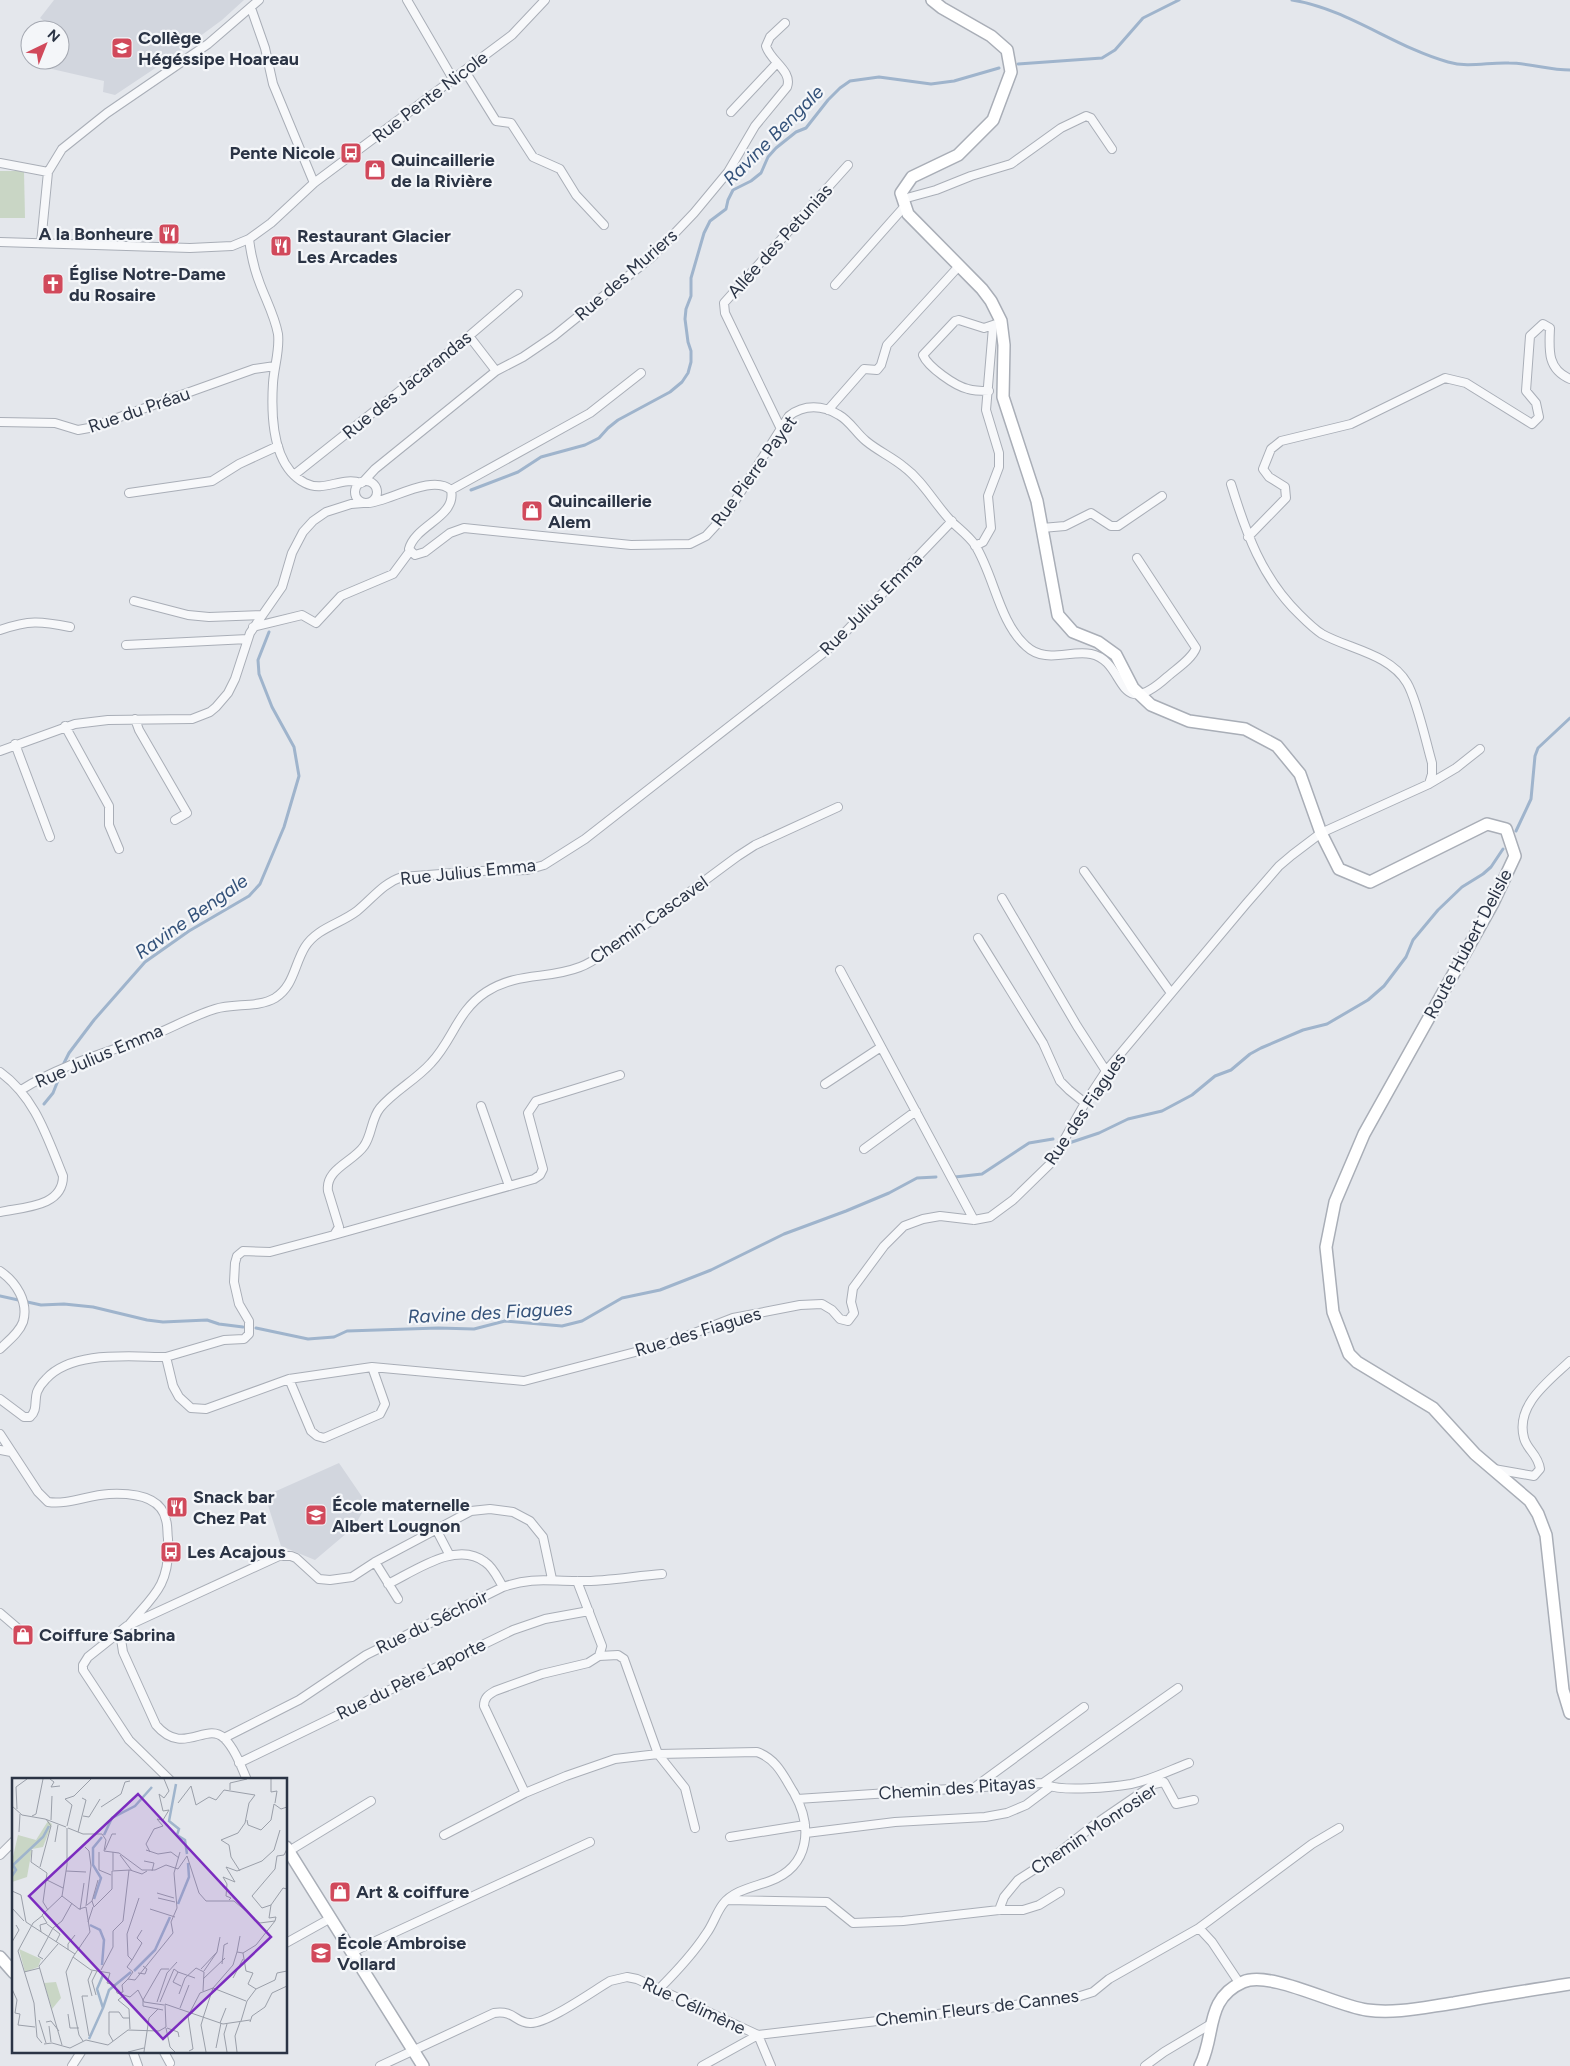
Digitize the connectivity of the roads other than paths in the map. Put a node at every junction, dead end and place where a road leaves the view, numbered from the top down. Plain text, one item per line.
1 (259, 0) edge
2 (407, 0) edge
3 (545, 0) edge
4 (932, 0) edge
5 (250, 8) junction
6 (785, 23) dead end
7 (777, 63) junction
8 (465, 71) junction
9 (453, 79) junction
10 (731, 112) dead end
11 (1112, 149) dead end
12 (0, 164) edge
13 (848, 165) dead end
14 (48, 172) junction
15 (314, 183) junction
16 (904, 202) junction
17 (604, 225) dead end
18 (249, 239) junction
19 (0, 242) edge
20 (41, 243) junction
21 (959, 266) junction
22 (835, 285) dead end
23 (518, 294) dead end
24 (997, 324) junction
25 (469, 336) junction
26 (275, 366) junction
27 (496, 371) junction
28 (641, 373) dead end
29 (1570, 379) edge
30 (988, 391) junction
31 (828, 410) junction
32 (0, 422) edge
33 (781, 429) junction
34 (278, 446) junction
35 (294, 474) junction
36 (369, 476) junction
37 (343, 482) junction
38 (362, 482) junction
39 (1231, 484) dead end
40 (374, 486) junction
41 (451, 490) junction
42 (129, 493) dead end
43 (355, 494) junction
44 (396, 494) junction
45 (1162, 496) dead end
46 (366, 503) junction
47 (351, 504) junction
48 (952, 521) junction
49 (1042, 528) junction
50 (1248, 536) junction
51 (975, 546) junction
52 (410, 551) junction
53 (1137, 558) dead end
54 (134, 601) dead end
55 (262, 615) junction
56 (70, 627) dead end
57 (253, 627) junction
58 (0, 630) edge
59 (248, 639) junction
60 (126, 645) dead end
61 (1140, 694) junction
62 (135, 719) junction
63 (65, 726) junction
64 (15, 744) junction
65 (1480, 749) dead end
66 (0, 751) edge
67 (1429, 784) junction
68 (838, 807) dead end
69 (175, 820) dead end
70 (1321, 833) junction
71 (50, 837) dead end
72 (119, 849) dead end
73 (1084, 871) dead end
74 (1002, 898) dead end
75 (978, 938) dead end
76 (840, 970) dead end
77 (1171, 993) junction
78 (882, 1047) junction
79 (1106, 1071) junction
80 (0, 1072) edge
81 (620, 1075) dead end
82 (825, 1084) dead end
83 (20, 1090) junction
84 (1085, 1103) junction
85 (482, 1106) dead end
86 (916, 1111) junction
87 (864, 1149) dead end
88 (509, 1186) junction
89 (0, 1212) edge
90 (974, 1220) junction
91 (334, 1235) junction
92 (0, 1271) edge
93 (0, 1349) edge
94 (166, 1357) junction
95 (1570, 1361) edge
96 (372, 1367) junction
97 (288, 1380) junction
98 (0, 1399) edge
99 (0, 1434) edge
100 (0, 1450) edge
101 (11, 1452) junction
102 (1492, 1468) junction
103 (436, 1529) junction
104 (449, 1554) junction
105 (375, 1562) junction
106 (662, 1574) dead end
107 (552, 1579) junction
108 (577, 1581) junction
109 (388, 1584) junction
110 (503, 1587) junction
111 (398, 1599) dead end
112 (589, 1611) junction
113 (0, 1614) edge
114 (127, 1626) junction
115 (20, 1631) dead end
116 (599, 1656) junction
117 (1178, 1688) dead end
118 (1084, 1707) dead end
119 (1570, 1712) edge
120 (224, 1738) junction
121 (658, 1754) junction
122 (239, 1762) junction
123 (1189, 1763) dead end
124 (168, 1778) edge
125 (246, 1778) edge
126 (1046, 1785) junction
127 (975, 1787) junction
128 (525, 1793) junction
129 (797, 1799) junction
130 (1194, 1800) dead end
131 (371, 1801) dead end
132 (805, 1825) junction
133 (695, 1828) dead end
134 (1339, 1828) dead end
135 (806, 1833) junction
136 (444, 1835) dead end
137 (730, 1837) dead end
138 (12, 1842) edge
139 (590, 1842) dead end
140 (288, 1848) edge
141 (288, 1851) edge
142 (0, 1855) edge
143 (1060, 1892) dead end
144 (728, 1900) junction
145 (999, 1910) junction
146 (331, 1918) junction
147 (1199, 1928) junction
148 (288, 1942) edge
149 (352, 1952) junction
150 (0, 1957) edge
151 (12, 1971) edge
152 (1240, 1984) junction
153 (1570, 1984) edge
154 (660, 1989) junction
155 (1211, 2024) junction
156 (758, 2035) junction
157 (414, 2050) junction
158 (81, 2054) edge
159 (134, 2054) edge
160 (165, 2054) edge
161 (170, 2063) dead end
162 (704, 2065) edge
163 (72, 2066) edge
164 (138, 2066) edge
165 (380, 2066) edge
166 (423, 2066) edge
167 (771, 2066) edge
168 (1145, 2066) edge
169 (1200, 2066) edge

1 - 5 street
2 - 9 street
3 - 8 street, Rue Pente Nicole
4 - 16 main road
5 - 14 street
5 - 15 street
6 - 7 street, Rue des Muriers
7 - 10 street
7 - 27 street, Rue des Muriers
8 - 9 street, Rue Pente Nicole
8 - 17 street
9 - 15 street, Rue Pente Nicole
11 - 16 street
12 - 14 street
13 - 33 street, Allée des Petunias
14 - 20 street
15 - 18 street, Rue Pente Nicole
16 - 21 main road, Route Hubert Delisle
16 - 22 street
18 - 20 street, Rue Pente Nicole
18 - 26 street
19 - 20 street, Rue Pente Nicole
21 - 24 main road, Route Hubert Delisle
21 - 31 street
23 - 25 street, Rue des Jacarandas
24 - 30 street
24 - 30 street
24 - 49 main road, Route Hubert Delisle
25 - 27 street
25 - 35 street, Rue des Jacarandas
26 - 32 street, Rue du Préau
26 - 34 street
27 - 36 street, Rue des Muriers
28 - 41 street
29 - 50 street
30 - 51 street
31 - 33 street, Rue Pierre Payet
31 - 48 street
33 - 52 street, Rue Pierre Payet
34 - 35 street
34 - 42 street
35 - 37 street
36 - 38 street, Rue des Muriers
36 - 40 street
37 - 38 street
37 - 43 street
38 - 40 street
38 - 43 street
39 - 50 street
40 - 44 street
40 - 46 street
41 - 44 street
41 - 52 street
43 - 46 street
43 - 47 street
44 - 46 street
45 - 49 street
46 - 47 street
47 - 55 street
48 - 51 street
48 - 83 street, Rue Julius Emma
49 - 61 main road, Route Hubert Delisle
50 - 67 street
51 - 61 street
52 - 57 street
53 - 61 street
54 - 55 street
55 - 57 street
56 - 58 street
57 - 59 street
59 - 60 street
59 - 62 street
61 - 70 main road, Route Hubert Delisle
62 - 63 street
62 - 69 street
63 - 64 street
63 - 72 street
64 - 66 street
64 - 71 street
65 - 67 street, Rue des Fiagues
67 - 70 street, Rue des Fiagues
68 - 91 street, Chemin Cascavel
70 - 77 street, Rue des Fiagues
70 - 102 main road, Route Hubert Delisle
73 - 77 street
74 - 79 street
75 - 84 street
76 - 78 street
77 - 79 street, Rue des Fiagues
78 - 82 street
78 - 86 street
79 - 84 street, Rue des Fiagues
80 - 83 street
81 - 88 street
83 - 89 street
84 - 90 street, Rue des Fiagues
85 - 88 street
86 - 87 street
86 - 90 street
88 - 91 street
90 - 96 street, Rue des Fiagues
91 - 94 street
92 - 93 street
94 - 97 street, Rue des Fiagues
94 - 98 street
95 - 102 street
96 - 97 street, Rue des Fiagues
96 - 97 street
99 - 101 street
100 - 101 street
101 - 114 street
102 - 119 main road, Route Hubert Delisle
103 - 104 street
103 - 105 street
103 - 107 street
104 - 109 street
104 - 110 street
105 - 109 street
105 - 114 street
106 - 108 street, Rue du Séchoir
107 - 108 street, Rue du Séchoir
107 - 110 street, Rue du Séchoir
108 - 112 street
109 - 111 street
110 - 120 street, Rue du Séchoir
112 - 116 street
112 - 122 street, Rue du Père Laporte
113 - 115 street
114 - 120 street
114 - 124 street
116 - 121 street
116 - 128 street
117 - 126 street, Chemin des Pitayas
118 - 127 street
120 - 122 street
121 - 128 street
121 - 129 street
121 - 133 street
122 - 125 street
123 - 126 street
126 - 127 street, Chemin des Pitayas
126 - 135 street
127 - 129 street, Chemin des Pitayas
128 - 136 street
129 - 132 street
130 - 145 street, Chemin Monrosier
131 - 140 street
132 - 135 street
132 - 137 street
134 - 147 street, Chemin Fleurs de Cannes
135 - 144 street
138 - 142 street
139 - 149 street
141 - 146 main road
143 - 145 street, Chemin Monrosier
144 - 145 street, Chemin Monrosier
144 - 154 street
146 - 148 street
146 - 149 main road
147 - 152 street
147 - 156 street, Chemin Fleurs de Cannes
149 - 157 main road
150 - 151 main road
152 - 153 main road
152 - 155 main road
154 - 156 street, Rue Célimène
154 - 157 street, Rue Célimène
155 - 168 street
155 - 169 main road
156 - 162 street
156 - 167 street
157 - 165 street, Rue Célimène
157 - 166 main road
158 - 163 street
159 - 164 street
160 - 161 street

